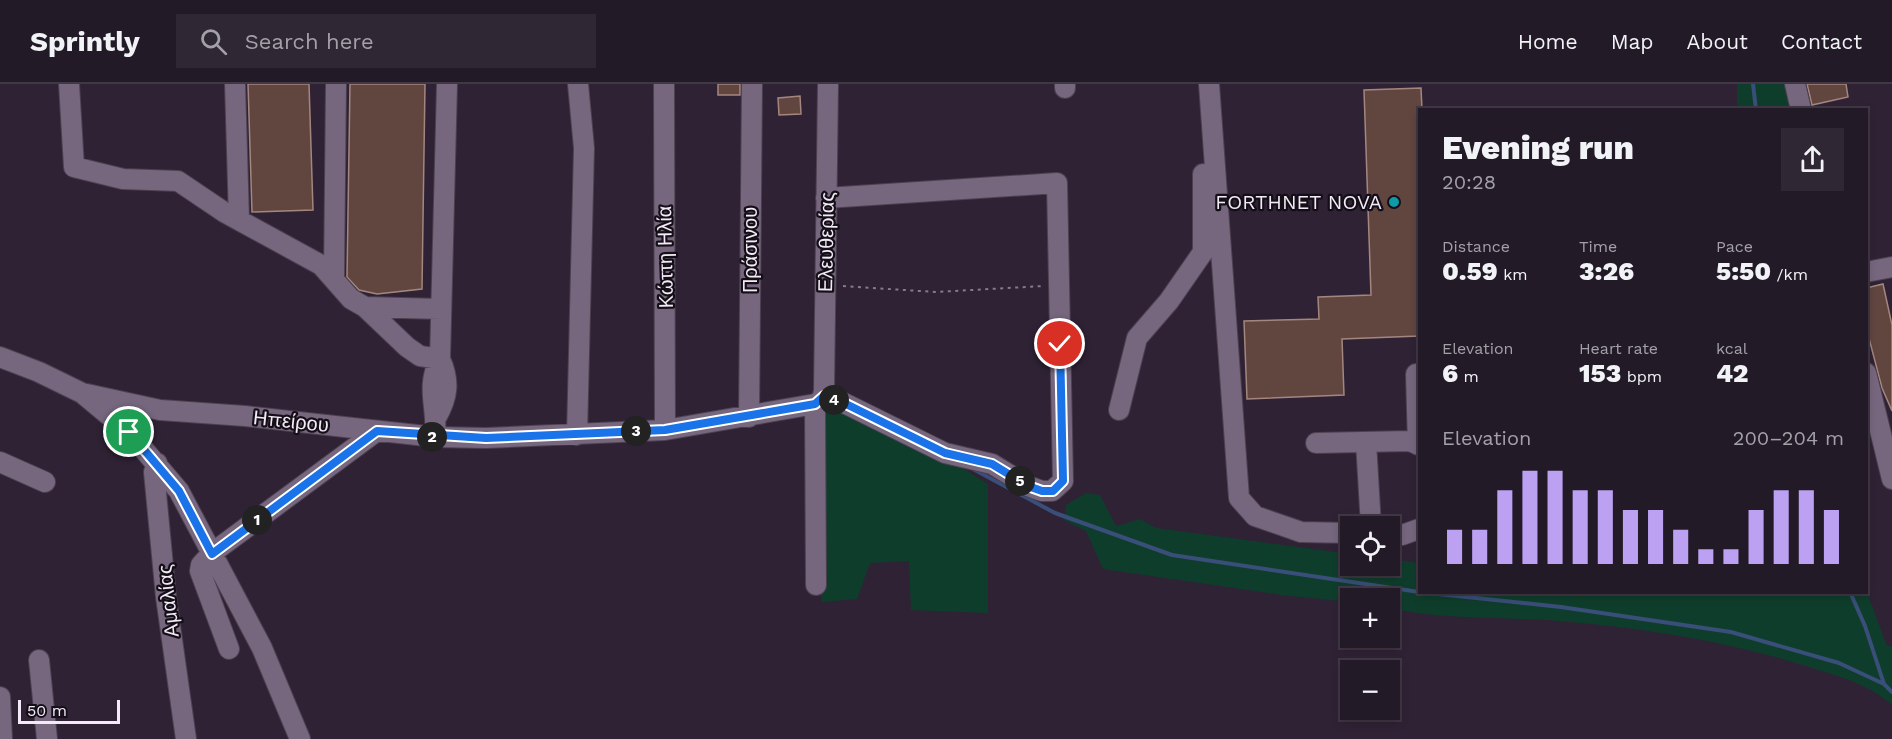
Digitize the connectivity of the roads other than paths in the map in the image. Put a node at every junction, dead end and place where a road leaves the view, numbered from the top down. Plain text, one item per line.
1 (69, 84) edge
2 (235, 84) edge
3 (336, 84) edge
4 (447, 84) edge
5 (578, 84) edge
6 (664, 84) edge
7 (752, 84) edge
8 (828, 84) edge
9 (1200, 84) edge
10 (1209, 84) edge
11 (1795, 84) edge
12 (1801, 108) edge
13 (826, 198) junction
14 (239, 219) junction
15 (1892, 267) edge
16 (1868, 272) edge
17 (334, 278) junction
18 (365, 307) junction
19 (441, 309) junction
20 (0, 357) edge
21 (440, 359) junction
22 (1416, 374) dead end
23 (1868, 378) edge
24 (82, 393) junction
25 (820, 400) junction
26 (1119, 410) dead end
27 (1884, 415) edge
28 (749, 417) junction
29 (436, 427) junction
30 (665, 430) junction
31 (377, 431) junction
32 (577, 435) junction
33 (1366, 442) junction
34 (1316, 443) dead end
35 (1418, 445) edge
36 (0, 462) edge
37 (157, 463) junction
38 (1892, 479) edge
39 (45, 482) dead end
40 (1370, 516) edge
41 (1418, 529) edge
42 (1340, 533) edge
43 (1400, 535) edge
44 (212, 554) junction
45 (816, 585) dead end
46 (229, 649) dead end
47 (39, 660) dead end
48 (0, 697) edge
49 (2, 739) edge
50 (47, 739) edge
51 (186, 739) edge
52 (300, 739) edge

1 - 14 street
2 - 14 street
3 - 17 street
4 - 19 street
5 - 32 street
6 - 30 street, Κώττη Ηλία
7 - 28 street, Πράσινου
8 - 13 street, Ελευθερίας
9 - 26 street
10 - 42 street
11 - 12 street
13 - 25 street, Ελευθερίας
13 - 25 street
14 - 17 street
15 - 16 street
17 - 18 street
18 - 19 street
18 - 21 street
19 - 21 street
20 - 24 street
21 - 29 street
22 - 35 street
23 - 27 street
24 - 31 street, Ηπείρου
24 - 37 street
25 - 28 street, Ηπείρου
25 - 45 street, Ελευθερίας
27 - 38 street
28 - 30 street, Ηπείρου
29 - 31 street, Ηπείρου
29 - 32 street, Ηπείρου
30 - 32 street, Ηπείρου
31 - 44 street
33 - 34 street
33 - 35 street
33 - 40 street
36 - 39 street
37 - 44 street
37 - 51 street, Αμαλίας
41 - 43 street
44 - 46 street
44 - 52 street
47 - 50 street
48 - 49 street

